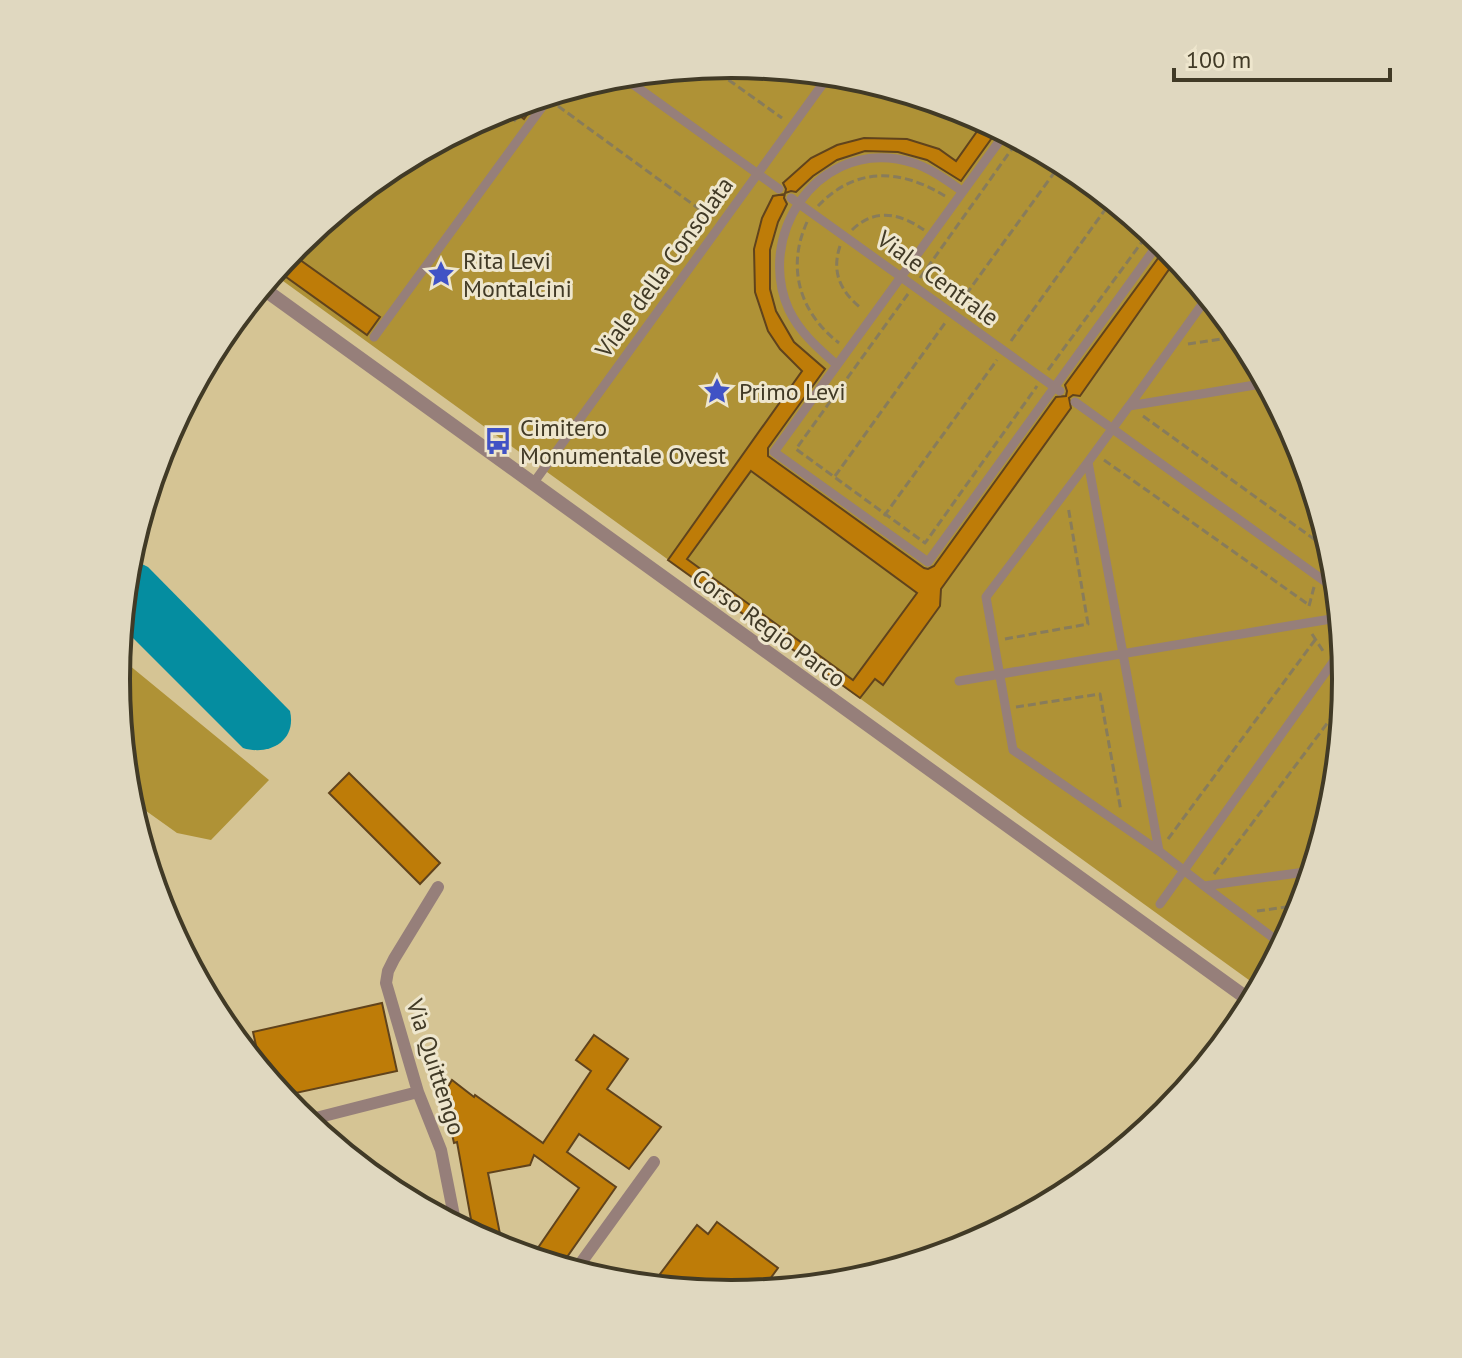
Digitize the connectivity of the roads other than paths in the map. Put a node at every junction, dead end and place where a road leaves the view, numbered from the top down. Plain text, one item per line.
1 (822, 85) edge
2 (636, 86) edge
3 (539, 110) edge
4 (999, 141) edge
5 (757, 172) junction
6 (779, 189) dead end
7 (962, 191) junction
8 (794, 200) junction
9 (1153, 251) edge
10 (900, 275) junction
11 (270, 294) edge
12 (1202, 305) edge
13 (374, 337) dead end
14 (837, 365) junction
15 (1254, 385) edge
16 (1057, 389) junction
17 (1075, 402) dead end
18 (1129, 406) junction
19 (1111, 429) junction
20 (1091, 458) junction
21 (532, 485) junction
22 (1323, 580) edge
23 (1329, 619) edge
24 (1125, 653) junction
25 (1332, 664) edge
26 (1000, 674) junction
27 (959, 681) dead end
28 (1159, 851) junction
29 (1183, 870) junction
30 (1300, 873) edge
31 (1204, 886) junction
32 (438, 887) dead end
33 (1160, 904) dead end
34 (1273, 938) edge
35 (1242, 995) edge
36 (418, 1092) junction
37 (320, 1117) edge
38 (654, 1162) dead end
39 (453, 1212) edge
40 (582, 1261) edge

1 - 5 street, Viale della Consolata
2 - 5 street
3 - 13 street
4 - 7 street
5 - 6 street
5 - 21 street, Viale della Consolata
7 - 8 street
7 - 10 street
8 - 10 street, Viale Centrale
8 - 14 street
9 - 16 street
10 - 14 street
10 - 16 street, Viale Centrale
11 - 21 street, Corso Regio Parco
12 - 18 street
14 - 16 street
15 - 18 street
17 - 19 street
18 - 19 street
19 - 20 street
19 - 22 street
20 - 24 street
20 - 26 street
21 - 35 street, Corso Regio Parco
23 - 24 street
24 - 26 street
24 - 28 street
25 - 29 street
26 - 27 street
26 - 28 street
28 - 29 street
29 - 31 street
29 - 33 street
30 - 31 street
31 - 34 street
32 - 36 street, Via Quittengo
36 - 37 street
36 - 39 street, Via Quittengo
38 - 40 street

